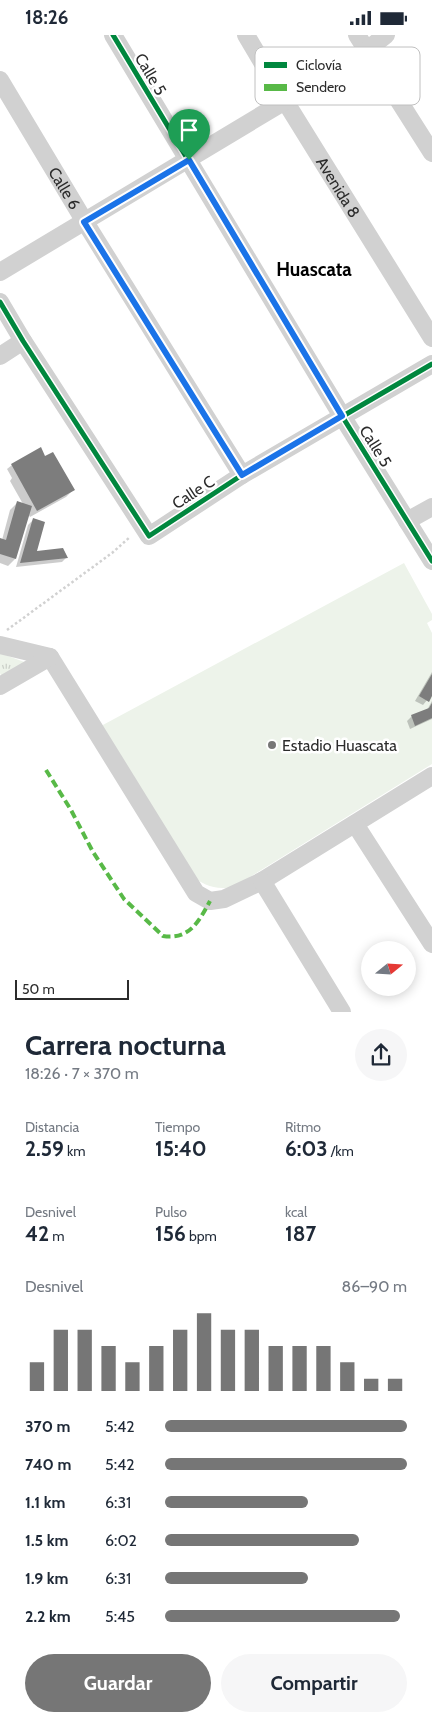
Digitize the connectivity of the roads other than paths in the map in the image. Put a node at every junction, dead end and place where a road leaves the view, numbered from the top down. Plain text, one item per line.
1 (113, 35) edge
2 (246, 35) edge
3 (357, 35) edge
4 (386, 35) edge
5 (365, 47) edge
6 (371, 47) edge
7 (255, 50) edge
8 (0, 80) edge
9 (278, 105) edge
10 (287, 105) edge
11 (402, 105) edge
12 (432, 153) edge
13 (189, 160) junction
14 (84, 222) junction
15 (0, 272) edge
16 (0, 302) edge
17 (432, 338) edge
18 (23, 341) junction
19 (0, 356) edge
20 (432, 363) edge
21 (342, 416) junction
22 (242, 475) junction
23 (432, 507) edge
24 (407, 521) junction
25 (432, 561) edge
26 (0, 645) edge
27 (50, 657) junction
28 (0, 686) edge
29 (432, 776) edge
30 (355, 824) junction
31 (262, 881) junction
32 (432, 944) edge
33 (342, 1012) edge

1 - 13 street, Calle 5
2 - 7 street, Avenida 8
3 - 5 street
4 - 6 street
8 - 14 street, Calle 6
9 - 13 street
10 - 17 street, Avenida 8
11 - 12 street
13 - 14 street
13 - 21 street, Calle 5
14 - 15 street
14 - 22 street, Calle 6
16 - 18 street
18 - 19 street
18 - 22 street, Calle C
20 - 21 street, Calle C
21 - 22 street, Calle C
21 - 24 street, Calle 5
23 - 24 street
24 - 25 street, Calle 5
26 - 27 street
27 - 28 street
27 - 31 street
29 - 30 street
30 - 31 street
30 - 32 street
31 - 33 street

